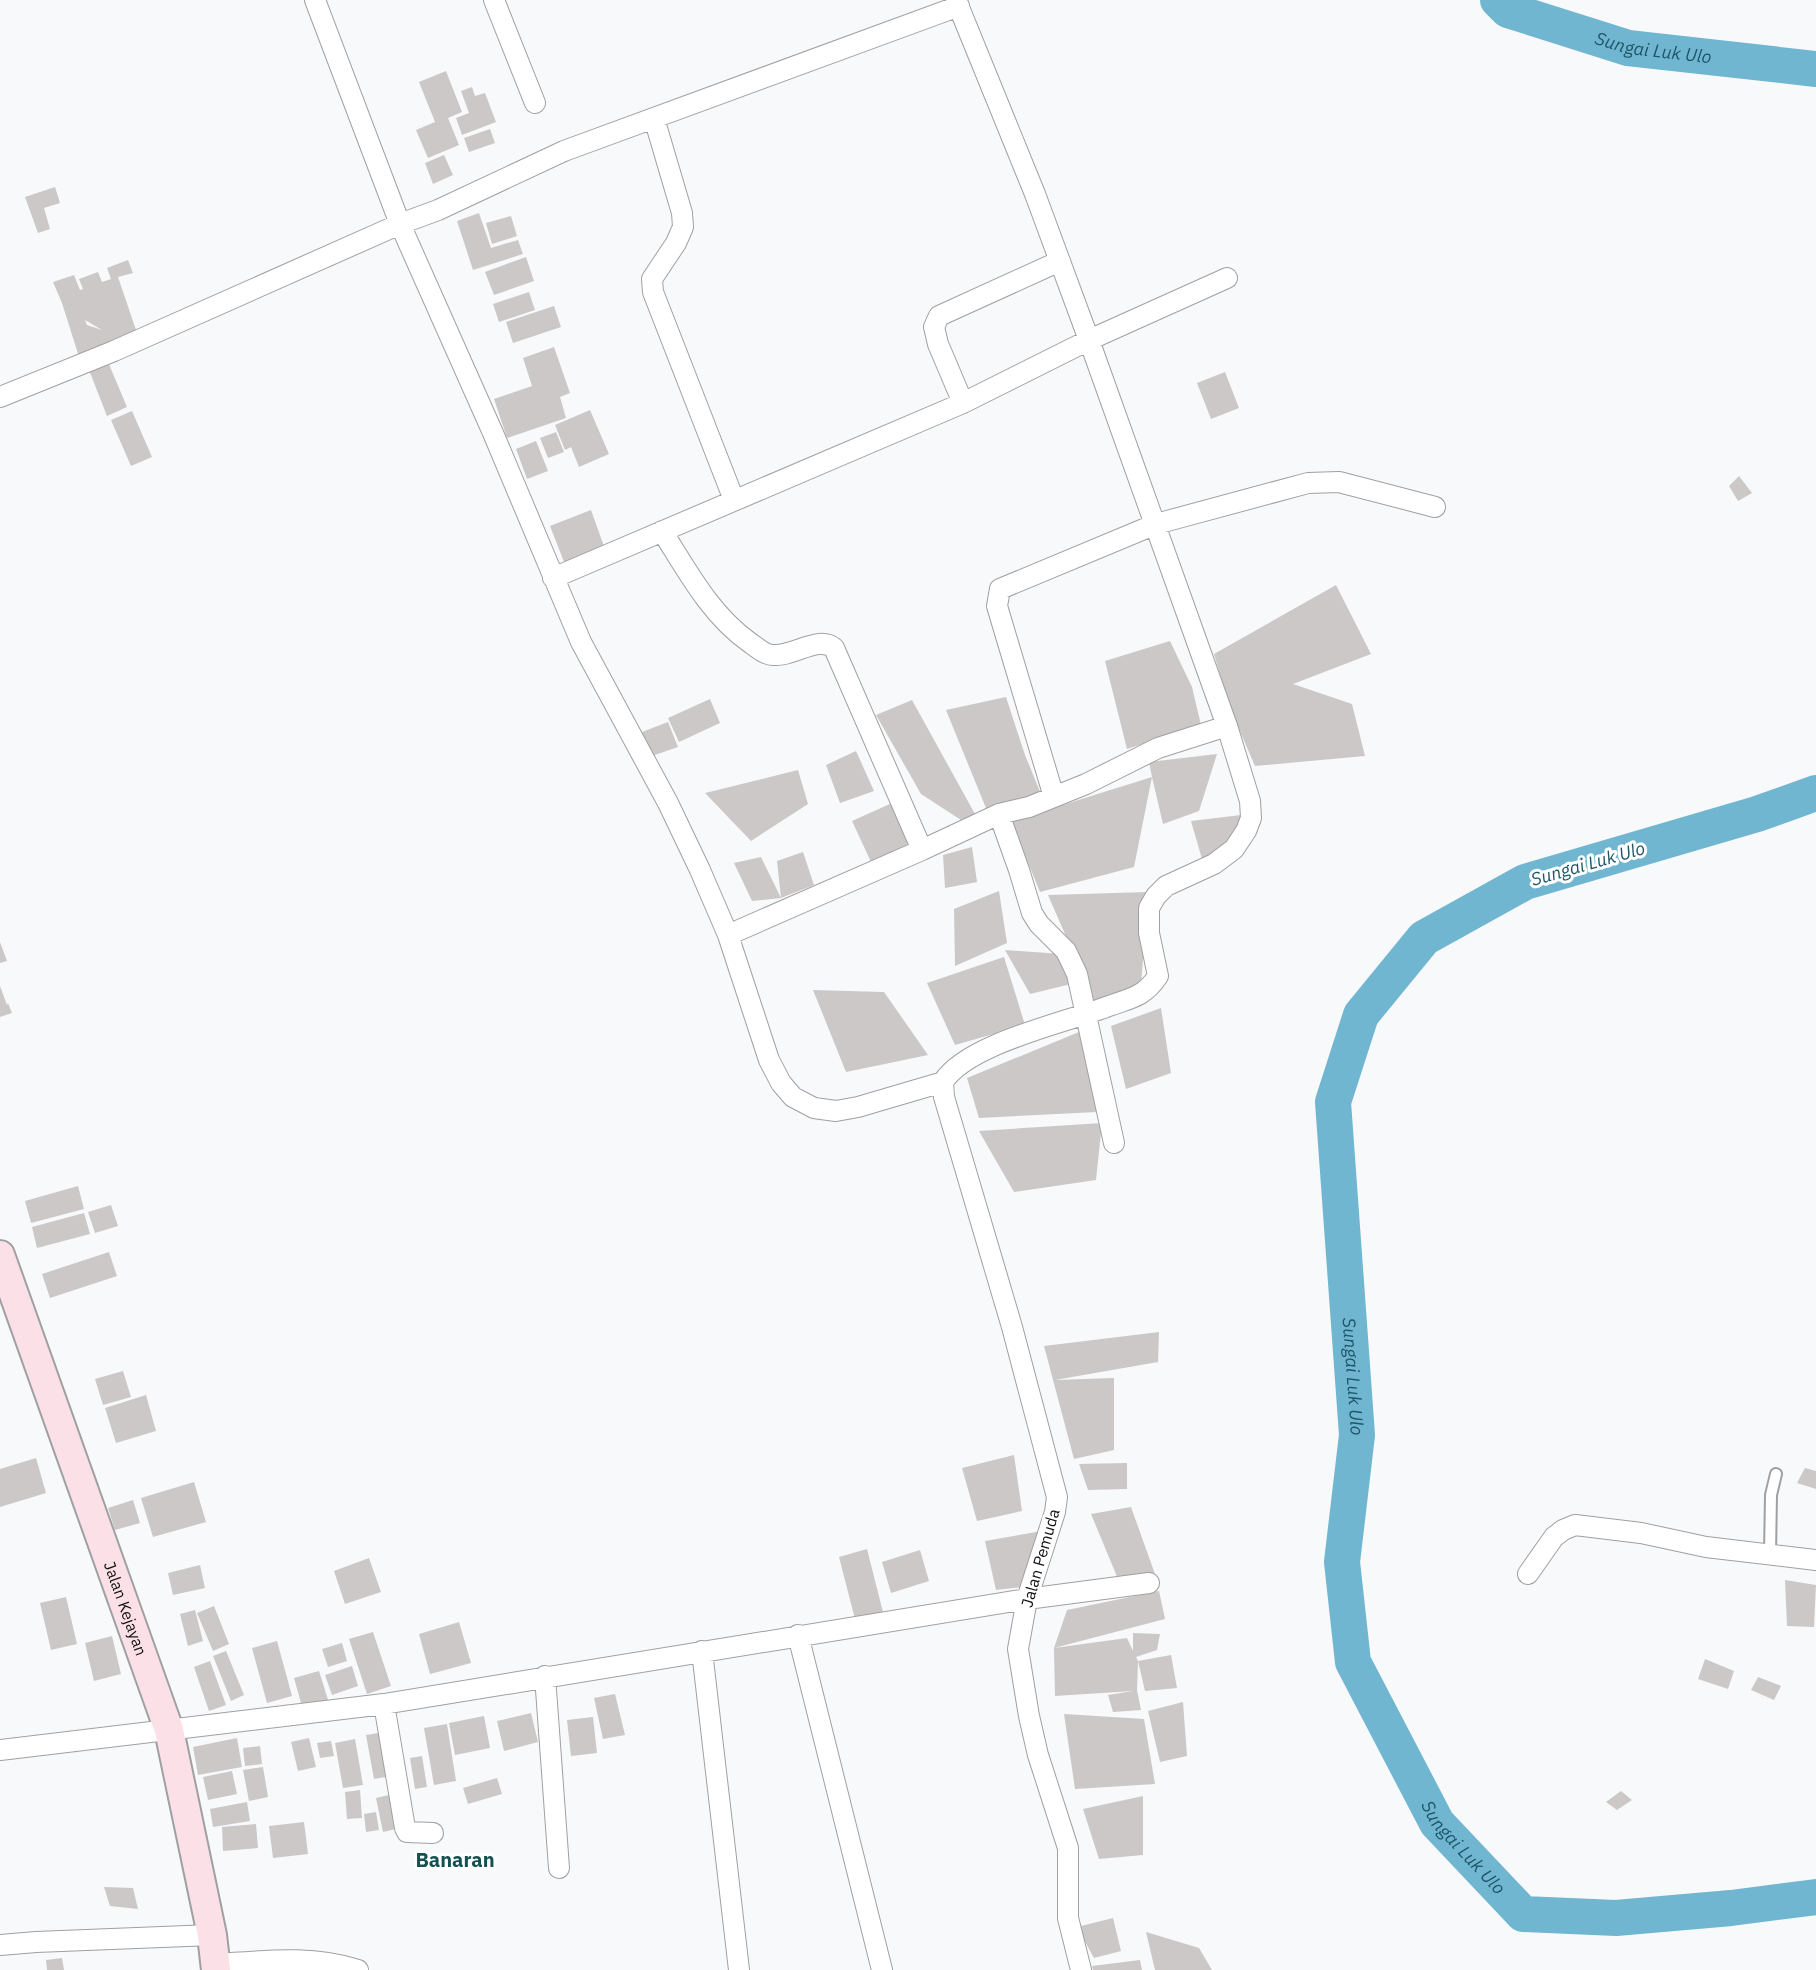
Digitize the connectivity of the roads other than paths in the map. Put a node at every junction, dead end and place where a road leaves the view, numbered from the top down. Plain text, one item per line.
1 (315, 0) edge
2 (494, 0) edge
3 (958, 3) edge
4 (535, 103) dead end
5 (654, 118) junction
6 (400, 224) junction
7 (1060, 261) junction
8 (1227, 278) dead end
9 (1089, 340) junction
10 (0, 397) edge
11 (963, 403) junction
12 (734, 500) junction
13 (1436, 507) dead end
14 (1156, 524) junction
15 (662, 531) junction
16 (553, 578) junction
17 (1227, 726) junction
18 (1054, 797) junction
19 (999, 814) junction
20 (922, 850) junction
21 (728, 935) junction
22 (1086, 1016) junction
23 (943, 1082) junction
24 (1114, 1143) dead end
25 (0, 1255) edge
26 (1776, 1474) dead end
27 (1770, 1554) junction
28 (1816, 1560) edge
29 (1528, 1574) dead end
30 (1149, 1583) dead end
31 (1027, 1599) junction
32 (798, 1635) junction
33 (702, 1651) junction
34 (545, 1676) junction
35 (384, 1704) junction
36 (169, 1730) junction
37 (0, 1750) edge
38 (433, 1833) dead end
39 (559, 1868) dead end
40 (212, 1935) junction
41 (0, 1945) edge
42 (216, 1967) edge
43 (358, 1970) edge
44 (739, 1970) edge
45 (882, 1970) edge
46 (1081, 1970) edge

1 - 6 street
2 - 4 street
3 - 5 street
3 - 7 street
5 - 6 street
5 - 12 street
6 - 10 street
6 - 16 street
7 - 9 street
7 - 11 street
8 - 9 street
9 - 11 street
9 - 14 street
11 - 12 street
12 - 15 street
13 - 14 street
14 - 17 street
14 - 18 street
15 - 16 street
15 - 20 street
16 - 21 street
17 - 18 street
17 - 22 street
18 - 19 street
19 - 20 street
19 - 22 street
20 - 21 street
21 - 23 street
22 - 23 street
22 - 24 street
23 - 31 street, Jalan Pemuda
25 - 36 main road, Jalan Kejayan
26 - 27 lane
27 - 28 street
27 - 29 street
30 - 31 street
31 - 32 street
31 - 46 street, Jalan Pemuda
32 - 33 street
32 - 45 street
33 - 34 street
33 - 44 street
34 - 35 street
34 - 39 street
35 - 36 street
35 - 38 street
36 - 37 street
36 - 40 main road, Jalan Kejayan
40 - 41 street
40 - 42 main road, Jalan Kejayan
42 - 43 street

